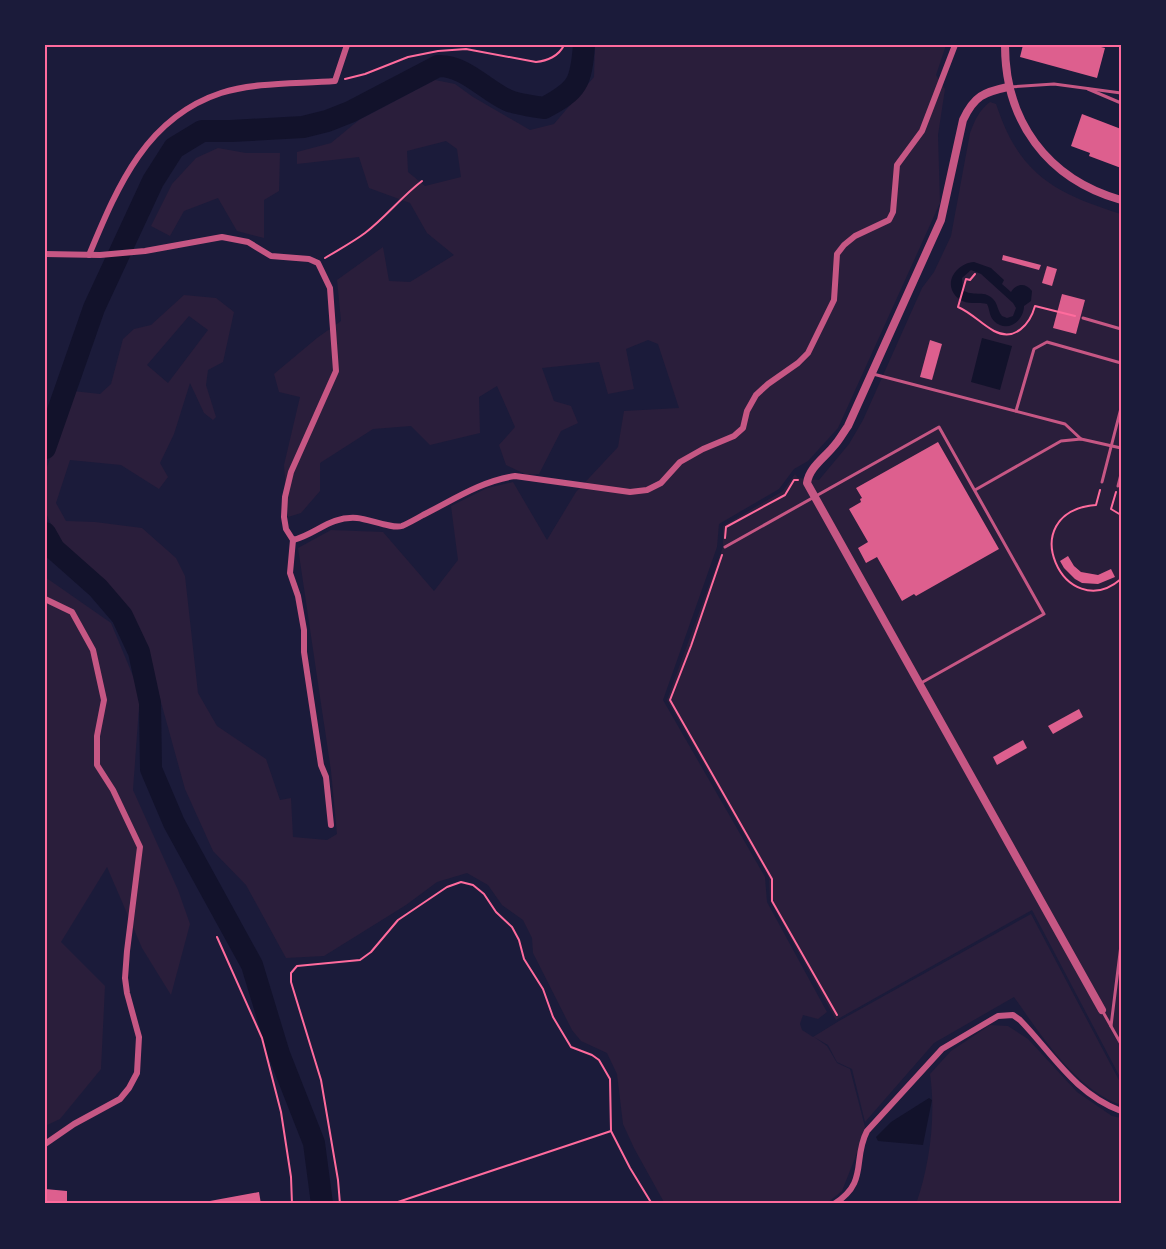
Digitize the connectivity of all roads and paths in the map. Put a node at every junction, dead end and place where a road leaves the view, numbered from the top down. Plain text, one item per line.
1 (347, 45) edge
2 (564, 45) edge
3 (954, 45) edge
4 (1005, 45) edge
5 (335, 81) junction
6 (1008, 87) junction
7 (1084, 87) junction
8 (1121, 93) edge
9 (1121, 103) edge
10 (422, 181) dead end
11 (1121, 200) edge
12 (45, 254) edge
13 (89, 255) junction
14 (318, 263) junction
15 (975, 274) dead end
16 (1083, 318) joint
17 (1121, 328) edge
18 (1121, 363) edge
19 (872, 373) junction
20 (1121, 408) edge
21 (1016, 411) junction
22 (1081, 439) junction
23 (1111, 446) junction
24 (1121, 448) edge
25 (1121, 474) edge
26 (807, 481) junction
27 (1102, 482) joint
28 (1118, 486) joint
29 (974, 490) junction
30 (814, 497) junction
31 (1121, 515) edge
32 (293, 540) junction
33 (725, 547) junction
34 (1121, 579) edge
35 (45, 598) edge
36 (920, 684) junction
37 (331, 825) dead end
38 (218, 937) dead end
39 (1121, 945) edge
40 (1102, 1010) joint
41 (837, 1015) dead end
42 (1111, 1026) junction
43 (1121, 1044) edge
44 (1121, 1111) edge
45 (612, 1131) junction
46 (45, 1144) edge
47 (292, 1204) edge
48 (340, 1204) edge
49 (392, 1204) edge
50 (652, 1204) edge
51 (834, 1204) edge

1 - 5 street
2 - 5 path
3 - 32 street
4 - 6 street
5 - 13 street
6 - 7 lane
6 - 11 street
6 - 19 street
7 - 8 lane
7 - 9 lane
10 - 14 path
12 - 13 street
13 - 14 street
14 - 32 street
15 - 16 path
16 - 17 lane
18 - 21 lane
19 - 21 lane
19 - 26 street
20 - 23 lane
21 - 22 lane
22 - 23 lane
22 - 29 lane
23 - 24 lane
23 - 27 lane
25 - 28 lane
26 - 30 street
26 - 33 path
27 - 34 path
28 - 31 path
29 - 30 lane
29 - 36 lane
30 - 33 lane
30 - 36 street
32 - 37 street
33 - 41 path
35 - 46 street
36 - 40 street
38 - 47 path
39 - 42 lane
40 - 42 lane
42 - 43 lane
44 - 51 street
45 - 48 path
45 - 49 path
45 - 50 path

